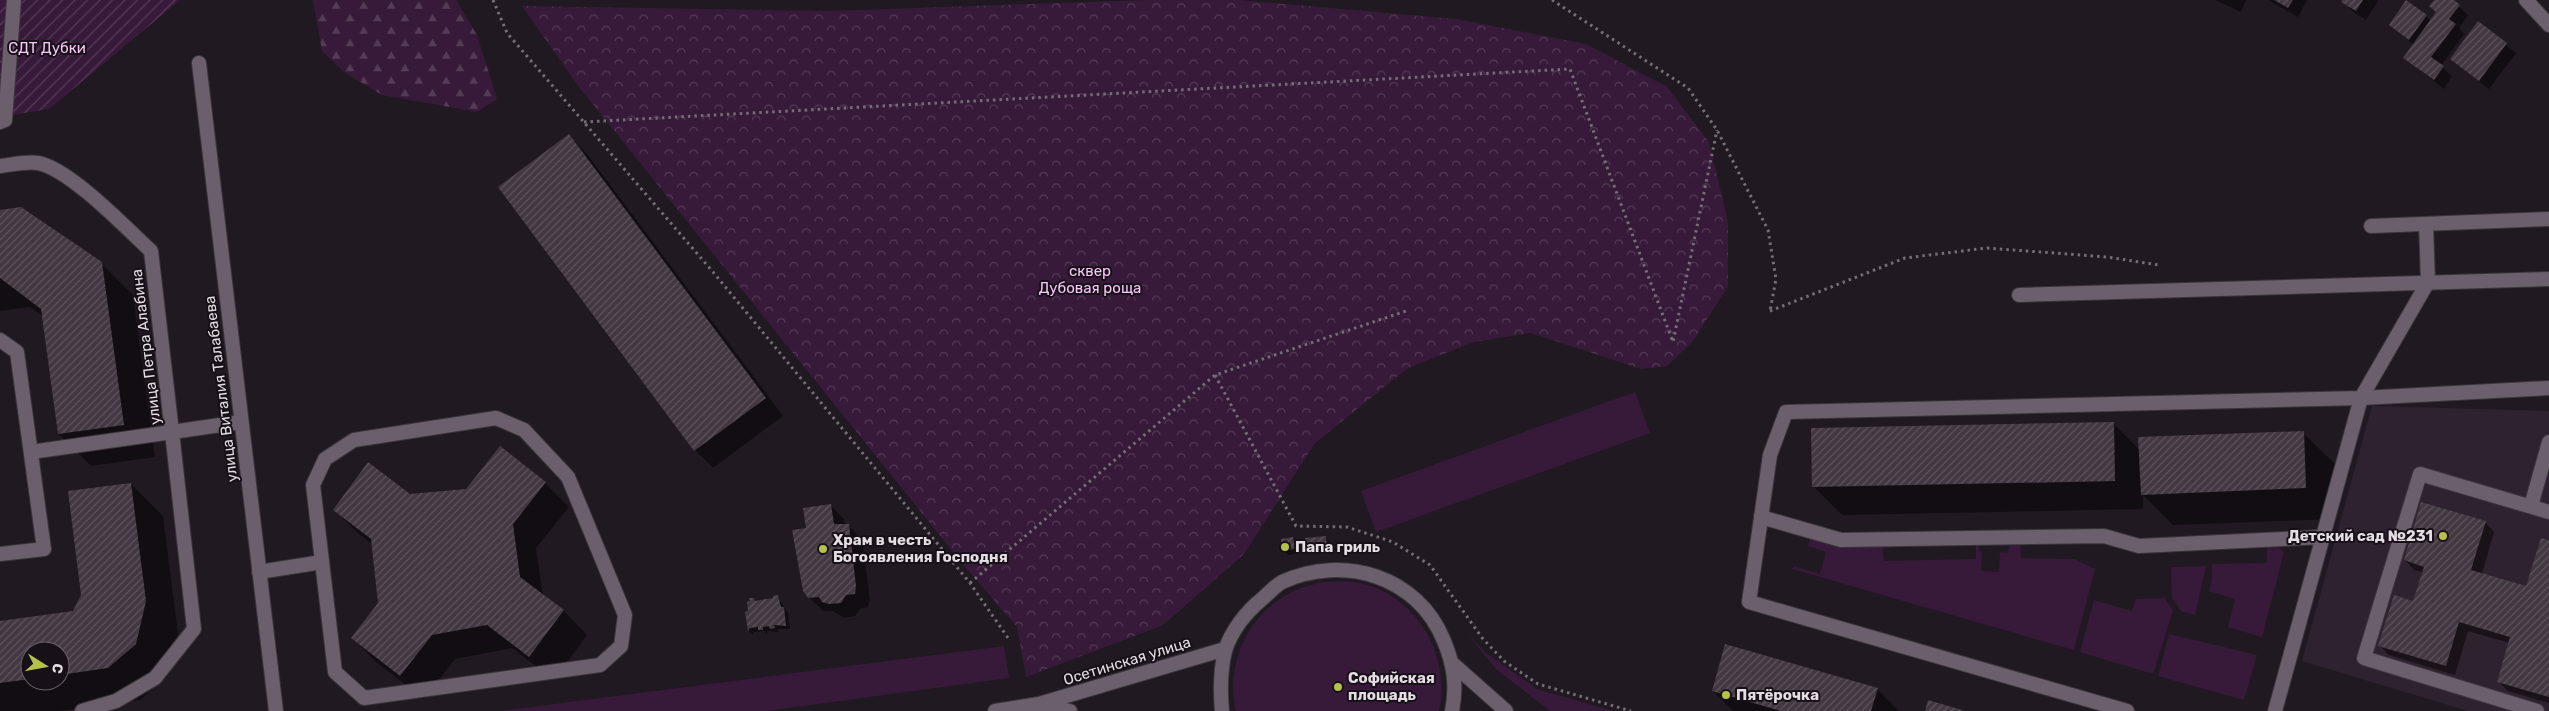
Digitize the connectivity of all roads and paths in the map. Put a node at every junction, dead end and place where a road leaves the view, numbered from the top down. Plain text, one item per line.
1 (14, 0) edge
2 (493, 0) edge
3 (1552, 0) edge
4 (2526, 0) edge
5 (2549, 25) edge
6 (199, 63) dead end
7 (0, 122) edge
8 (584, 122) junction
9 (1717, 130) junction
10 (0, 166) edge
11 (2549, 219) edge
12 (2426, 224) junction
13 (2371, 226) dead end
14 (2159, 264) dead end
15 (2549, 278) edge
16 (2428, 282) junction
17 (2019, 296) dead end
18 (1406, 311) dead end
19 (0, 340) edge
20 (1215, 375) junction
21 (2549, 388) edge
22 (2361, 398) junction
23 (241, 422) junction
24 (172, 432) junction
25 (2549, 442) edge
26 (31, 452) junction
27 (2531, 506) junction
28 (2549, 512) edge
29 (1761, 517) junction
30 (2323, 537) junction
31 (0, 554) edge
32 (322, 562) junction
33 (259, 572) junction
34 (970, 583) junction
35 (1008, 638) dead end
36 (1226, 649) junction
37 (1453, 664) junction
38 (1039, 704) junction
39 (82, 711) edge
40 (276, 711) edge
41 (995, 711) edge
42 (1070, 711) edge
43 (1222, 711) edge
44 (1452, 711) edge
45 (1506, 711) edge
46 (1631, 711) edge
47 (2127, 711) edge
48 (2275, 711) edge
49 (2537, 711) edge

1 - 7 street
2 - 8 path
3 - 9 path
4 - 5 street
6 - 23 street, улица Виталия Талабаева
8 - 9 path
8 - 34 path
9 - 14 path
10 - 24 street, улица Петра Алабина
11 - 12 street
12 - 13 street
12 - 16 street
15 - 16 street
16 - 17 street
16 - 22 street
18 - 20 path
19 - 26 street
20 - 34 path
20 - 46 path
21 - 22 street
22 - 29 street
22 - 30 street
23 - 24 street, улица Петра Алабина
23 - 33 street, улица Виталия Талабаева
24 - 26 street
24 - 39 street
25 - 27 street
26 - 31 street
27 - 28 street
27 - 49 street
29 - 30 street
29 - 47 street
30 - 48 street
32 - 32 street
32 - 33 street
33 - 40 street, улица Виталия Талабаева
34 - 35 path
36 - 37 street
36 - 38 street, Осетинская улица
36 - 43 street
37 - 44 street
37 - 45 street
38 - 41 street, Осетинская улица
38 - 42 street, Осетинская улица

